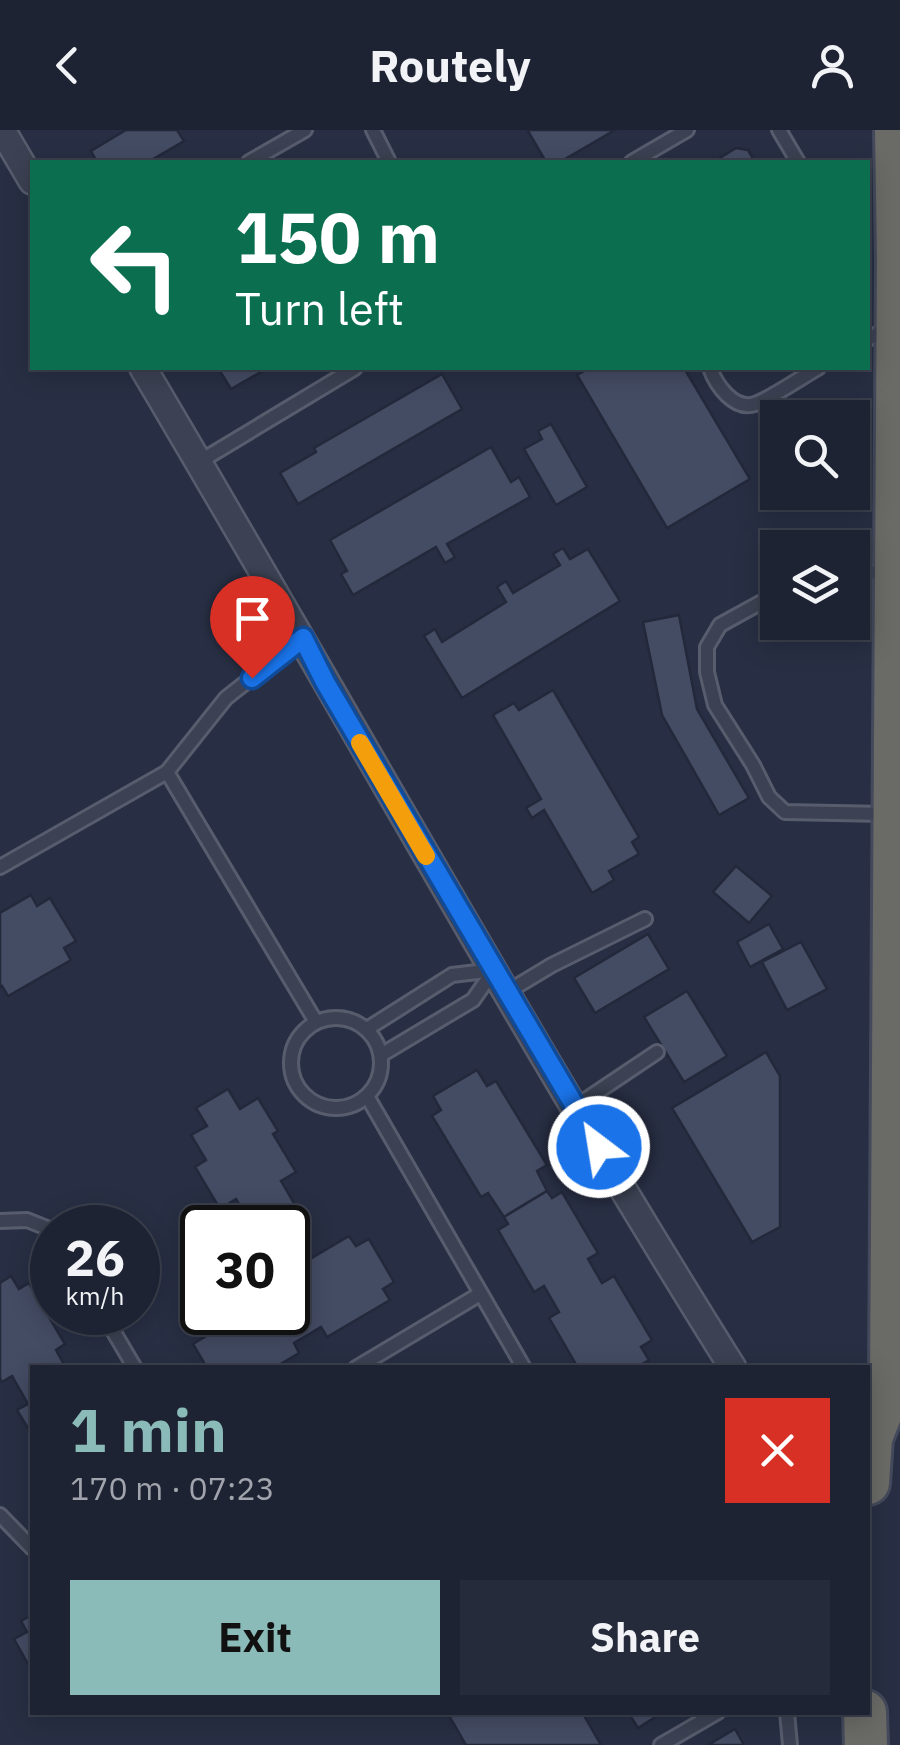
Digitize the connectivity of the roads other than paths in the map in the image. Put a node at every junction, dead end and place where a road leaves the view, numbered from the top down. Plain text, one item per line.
1 (2, 130) edge
2 (306, 130) edge
3 (372, 130) edge
4 (687, 130) edge
5 (779, 130) edge
6 (896, 130) edge
7 (254, 160) edge
8 (389, 160) edge
9 (635, 160) edge
10 (797, 160) edge
11 (30, 178) edge
12 (882, 332) edge
13 (144, 370) edge
14 (352, 370) edge
15 (711, 370) edge
16 (814, 370) edge
17 (199, 462) junction
18 (873, 573) edge
19 (760, 603) edge
20 (303, 638) junction
21 (167, 772) junction
22 (894, 814) junction
23 (0, 868) edge
24 (644, 919) dead end
25 (500, 981) junction
26 (316, 1022) junction
27 (367, 1029) junction
28 (657, 1052) dead end
29 (381, 1055) junction
30 (367, 1096) junction
31 (575, 1107) junction
32 (0, 1221) edge
33 (30, 1221) edge
34 (480, 1294) junction
35 (116, 1335) edge
36 (133, 1365) edge
37 (361, 1365) edge
38 (522, 1365) edge
39 (731, 1365) edge
40 (896, 1394) edge
41 (870, 1436) edge
42 (870, 1439) edge
43 (900, 1490) edge
44 (0, 1516) edge
45 (30, 1546) edge
46 (713, 1715) edge
47 (787, 1715) edge
48 (865, 1715) edge
49 (661, 1745) edge
50 (790, 1745) edge
51 (866, 1745) edge

1 - 11 street
2 - 7 lane
3 - 8 lane
4 - 9 lane
5 - 10 lane
6 - 12 highway
12 - 18 highway
13 - 17 street
14 - 17 lane
15 - 16 lane
17 - 20 street
18 - 22 highway
19 - 22 lane
20 - 21 lane
20 - 25 street
21 - 23 lane
21 - 26 lane
22 - 40 highway
24 - 25 lane
25 - 27 lane
25 - 29 lane
25 - 31 street
26 - 27 lane
26 - 30 lane
27 - 29 lane
28 - 31 lane
29 - 30 lane
30 - 34 lane
31 - 39 street
32 - 33 lane
34 - 37 lane
34 - 38 lane
35 - 36 lane
40 - 41 highway
42 - 43 highway
44 - 45 lane
46 - 49 lane
47 - 50 lane
48 - 51 highway

